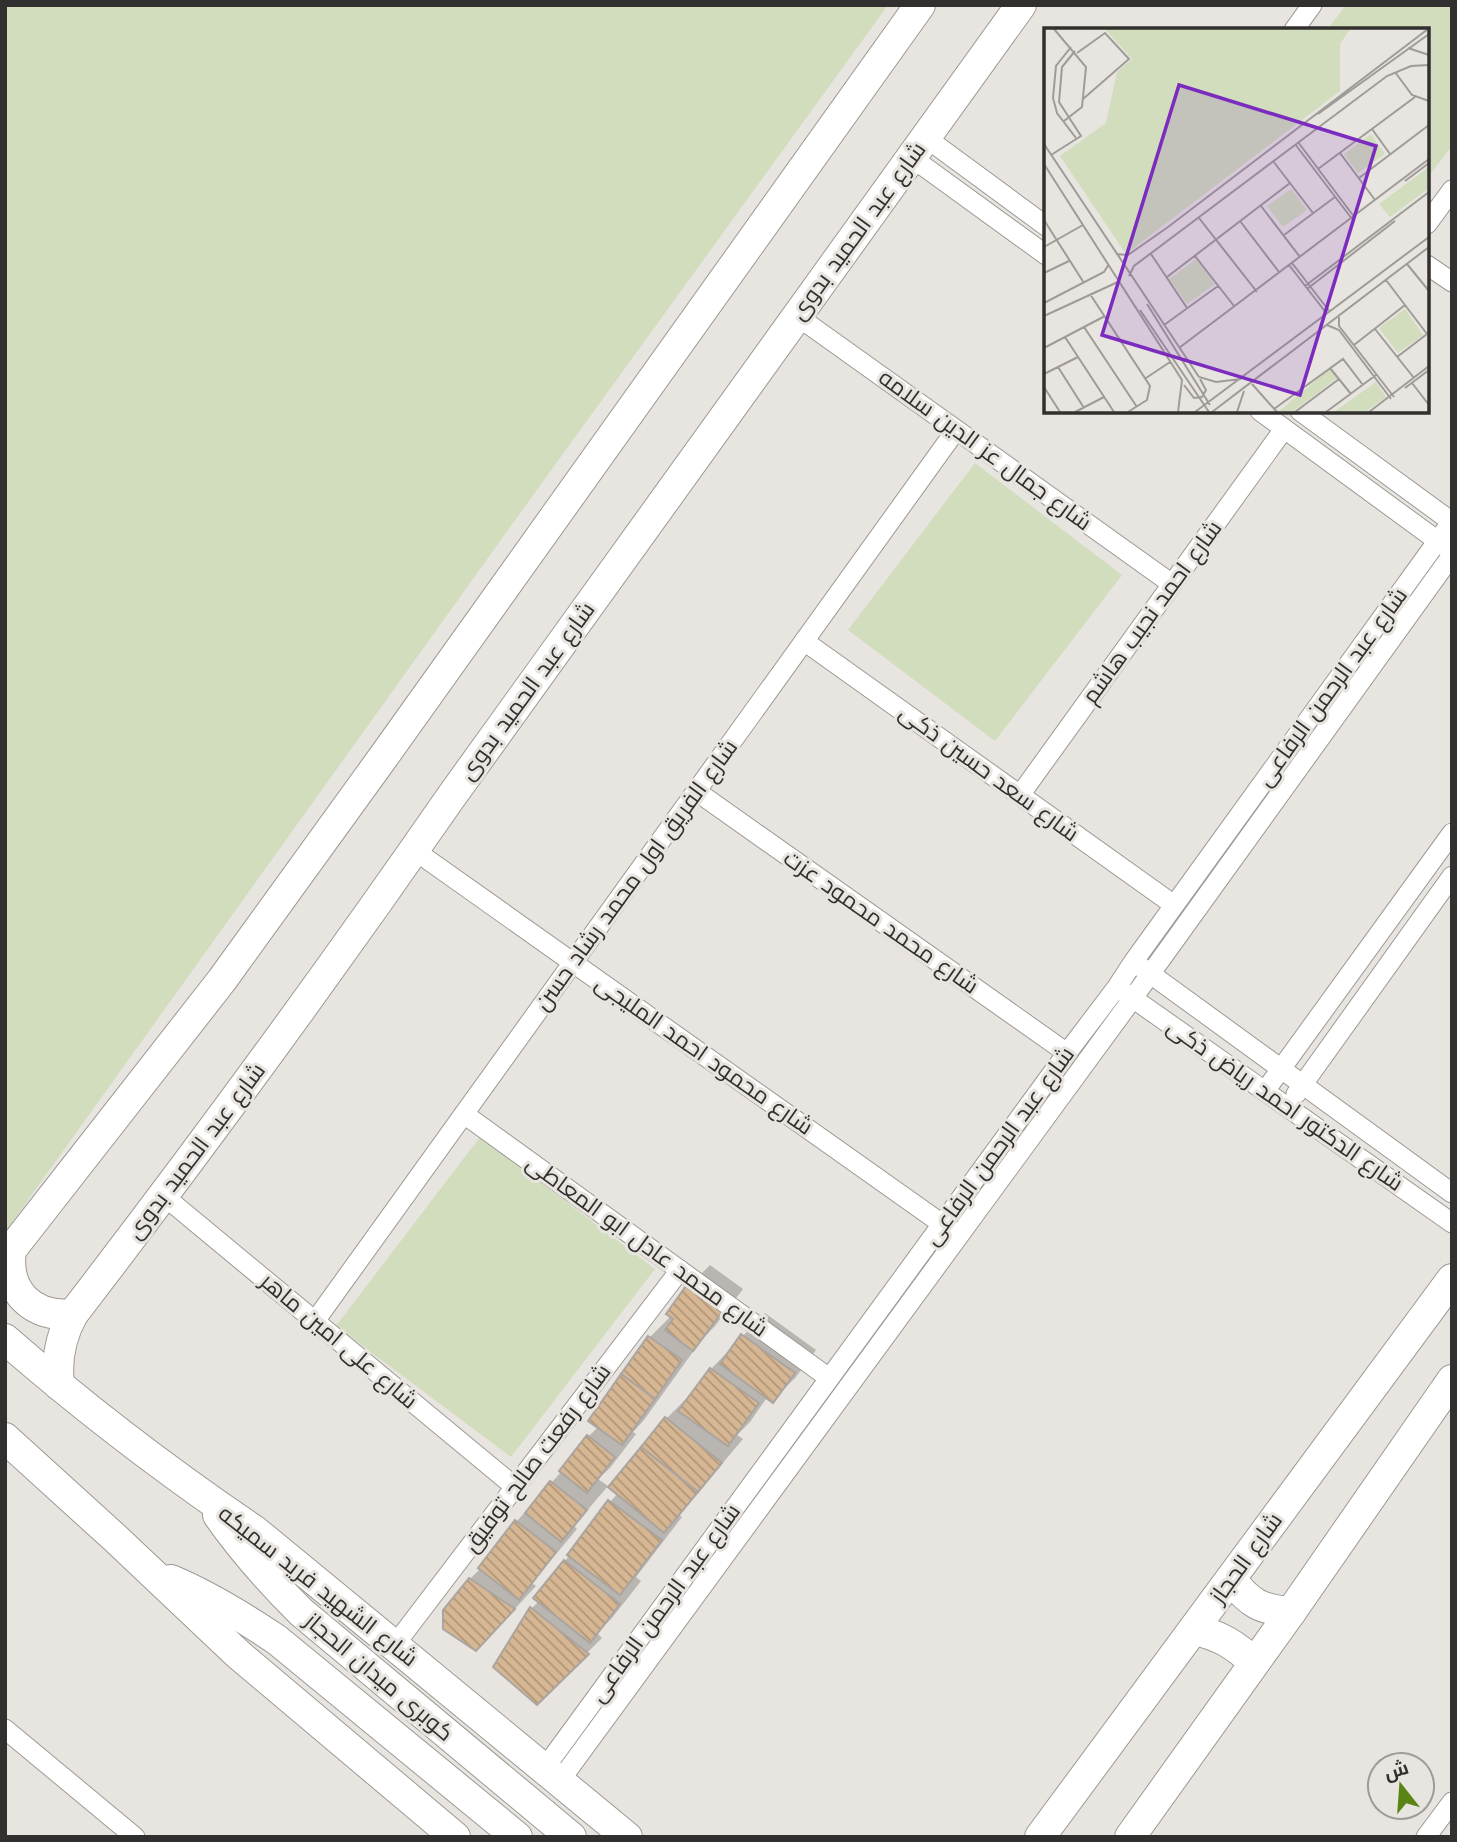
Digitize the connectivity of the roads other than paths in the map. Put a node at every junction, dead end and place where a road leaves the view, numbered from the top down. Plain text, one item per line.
1 (920, 5) edge
2 (1021, 5) edge
3 (1312, 5) edge
4 (1295, 28) edge
5 (918, 147) junction
6 (1452, 190) edge
7 (1429, 221) edge
8 (1044, 225) edge
9 (1044, 253) edge
10 (1429, 266) edge
11 (1452, 282) edge
12 (797, 316) junction
13 (1263, 413) edge
14 (1303, 413) edge
15 (1284, 429) junction
16 (956, 430) junction
17 (1452, 521) edge
18 (1447, 549) edge
19 (1172, 584) junction
20 (804, 641) junction
21 (696, 791) junction
22 (1020, 795) junction
23 (1452, 833) edge
24 (414, 850) junction
25 (1452, 876) edge
26 (1174, 905) junction
27 (1134, 961) junction
28 (573, 963) junction
29 (1151, 974) junction
30 (1125, 993) junction
31 (1066, 1053) junction
32 (1282, 1069) junction
33 (1303, 1084) junction
34 (1265, 1091) junction
35 (1287, 1107) junction
36 (464, 1114) junction
37 (1452, 1193) edge
38 (164, 1196) junction
39 (1452, 1223) edge
40 (942, 1224) junction
41 (959, 1236) junction
42 (8, 1252) edge
43 (680, 1270) junction
44 (1452, 1279) edge
45 (73, 1314) junction
46 (315, 1321) junction
47 (5, 1339) edge
48 (829, 1378) junction
49 (1452, 1380) edge
50 (59, 1385) junction
51 (5, 1438) edge
52 (515, 1487) junction
53 (207, 1499) junction
54 (148, 1571) junction
55 (1231, 1579) junction
56 (1291, 1612) junction
57 (1194, 1630) junction
58 (394, 1646) junction
59 (1254, 1663) junction
60 (5, 1729) edge
61 (552, 1775) junction
62 (1452, 1802) edge
63 (135, 1837) edge
64 (455, 1837) edge
65 (517, 1837) edge
66 (571, 1837) edge
67 (627, 1837) edge
68 (1040, 1837) edge
69 (1130, 1837) edge
70 (1426, 1837) edge

1 - 42 main road
2 - 5 main road, شارع عبد الحميد بدوى
3 - 4 street
5 - 8 street
5 - 9 street
5 - 12 main road, شارع عبد الحميد بدوى
6 - 7 street
10 - 11 street
12 - 16 street, شارع جمال عز الدين سلامه
12 - 24 main road, شارع عبد الحميد بدوى
13 - 15 street
14 - 17 street
15 - 18 street
15 - 19 street, شارع احمد نجيب هاشم
16 - 19 street, شارع جمال عز الدين سلامه
16 - 20 street, شارع الفريق اول محمد رشاد حسن
17 - 18 street, شارع عبد الرحمن الرفاعى
18 - 26 street, شارع عبد الرحمن الرفاعى
18 - 29 street, شارع عبد الرحمن الرفاعى
19 - 22 street, شارع احمد نجيب هاشم
20 - 21 street, شارع الفريق اول محمد رشاد حسن
20 - 22 street, شارع سعد حسين ذكى
21 - 28 street, شارع الفريق اول محمد رشاد حسن
21 - 31 street, شارع محمد محمود عزت
22 - 26 street, شارع سعد حسين ذكى
23 - 32 street
24 - 28 street, شارع محمود احمد المليجى
24 - 38 main road, شارع عبد الحميد بدوى
25 - 33 street
26 - 27 street, شارع عبد الرحمن الرفاعى
27 - 29 street, شارع الدكتور احمد رياض ذكى
27 - 30 street, شارع عبد الرحمن الرفاعى
28 - 36 street, شارع الفريق اول محمد رشاد حسن
28 - 40 street, شارع محمود احمد المليجى
29 - 30 street, شارع عبد الرحمن الرفاعى
29 - 32 street, شارع الدكتور احمد رياض ذكى
30 - 31 street, شارع عبد الرحمن الرفاعى
30 - 34 street, شارع الدكتور احمد رياض ذكى
30 - 41 street, شارع عبد الرحمن الرفاعى
31 - 40 street, شارع عبد الرحمن الرفاعى
32 - 33 street, شارع الدكتور احمد رياض ذكى
32 - 34 street
33 - 35 street
33 - 37 street, شارع الدكتور احمد رياض ذكى
34 - 35 street, شارع الدكتور احمد رياض ذكى
35 - 39 street, شارع الدكتور احمد رياض ذكى
36 - 43 street, شارع محمد عادل ابو المعاطى
36 - 46 street, شارع الفريق اول محمد رشاد حسن
38 - 45 main road, شارع عبد الحميد بدوى
38 - 46 street, شارع على امين ماهر
40 - 41 street, شارع محمود احمد المليجى
40 - 48 street, شارع عبد الرحمن الرفاعى
41 - 61 street, شارع عبد الرحمن الرفاعى
42 - 45 main road
43 - 48 street, شارع محمد عادل ابو المعاطى
43 - 52 street, شارع رفعت صالح توفيق
44 - 55 main road, شارع الحجاز
45 - 50 main road, شارع عبد الحميد بدوى
46 - 52 street, شارع على امين ماهر
47 - 50 main road, شارع الشهيد فريد سميكه
48 - 61 street, شارع عبد الرحمن الرفاعى
49 - 56 main road
50 - 53 main road, شارع الشهيد فريد سميكه
51 - 54 main road
52 - 58 street, شارع رفعت صالح توفيق
53 - 58 main road, شارع الشهيد فريد سميكه
53 - 66 main road, كوبرى ميدان الحجاز
54 - 64 main road
54 - 65 main road, كوبرى ميدان الحجاز
55 - 56 main road
55 - 57 main road, شارع الحجاز
56 - 59 main road
57 - 59 main road
57 - 68 main road, شارع الحجاز
58 - 61 main road, شارع الشهيد فريد سميكه
59 - 69 main road
60 - 63 street
61 - 67 main road, شارع الشهيد فريد سميكه
62 - 70 street

